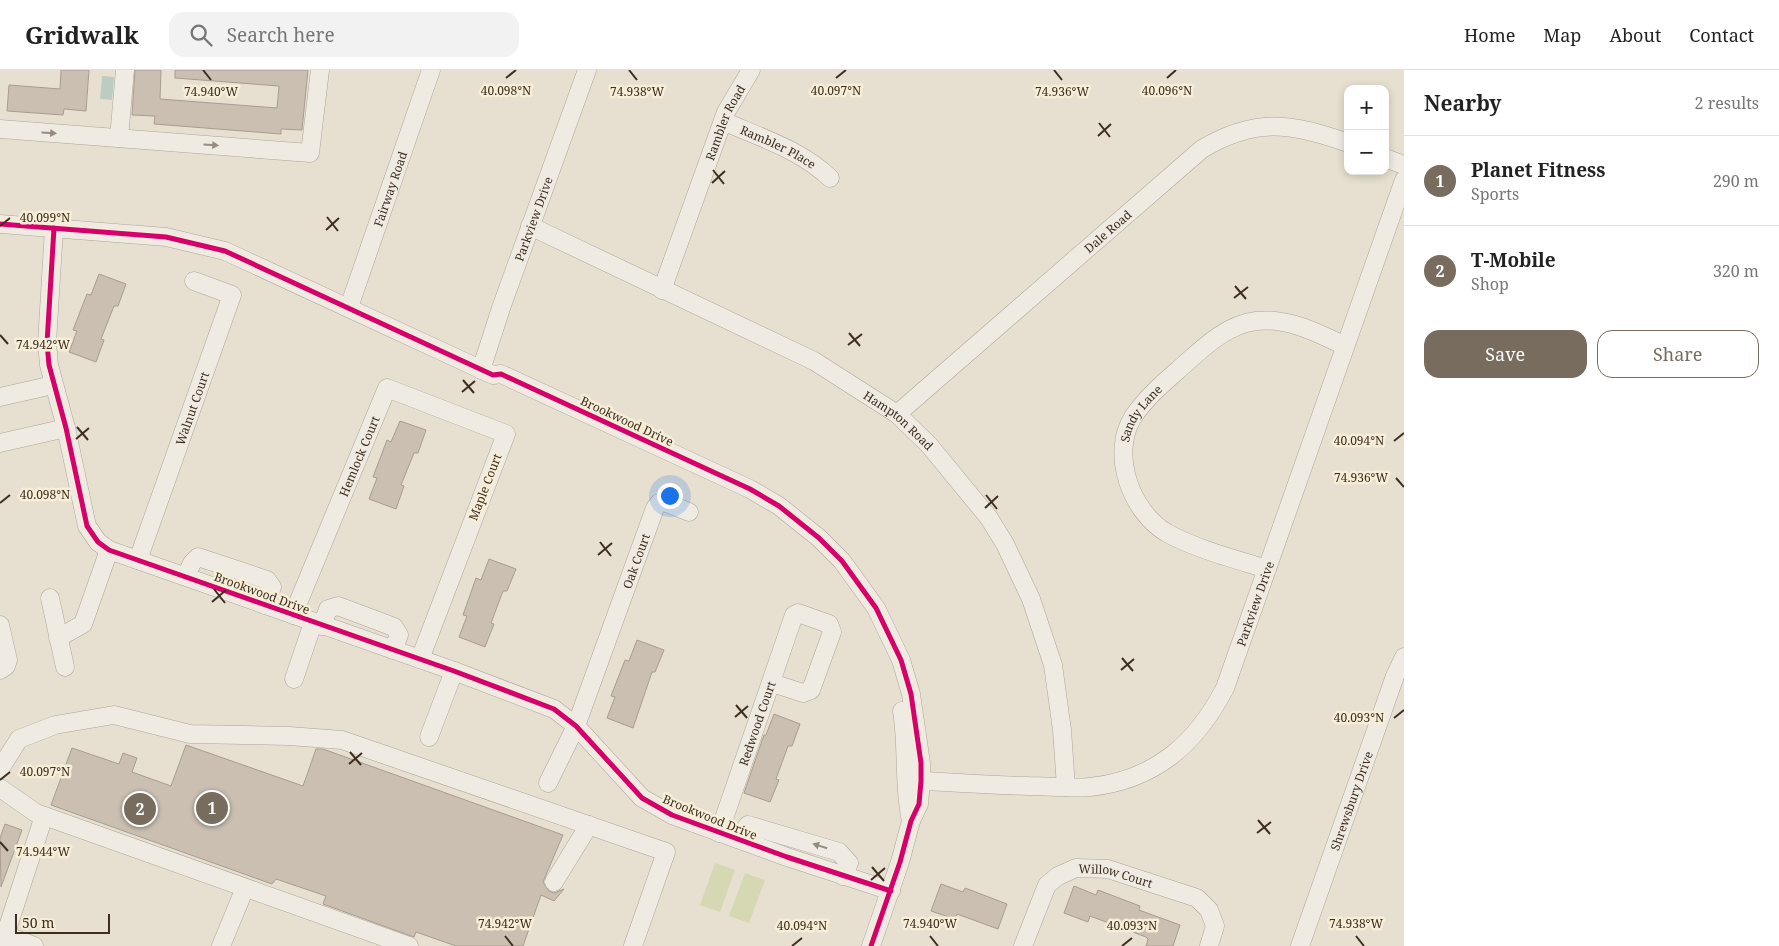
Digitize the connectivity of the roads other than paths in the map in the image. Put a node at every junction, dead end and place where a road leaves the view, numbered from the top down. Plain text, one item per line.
1 (125, 70) edge
2 (320, 70) edge
3 (431, 70) edge
4 (587, 70) edge
5 (751, 70) edge
6 (723, 121) junction
7 (0, 129) edge
8 (119, 138) junction
9 (1344, 142) edge
10 (1389, 159) edge
11 (1404, 165) edge
12 (830, 178) dead end
13 (1404, 180) edge
14 (0, 224) edge
15 (530, 226) junction
16 (54, 228) junction
17 (194, 281) dead end
18 (662, 290) junction
19 (349, 307) junction
20 (1346, 346) junction
21 (487, 372) junction
22 (53, 385) junction
23 (387, 388) joint
24 (0, 397) edge
25 (897, 414) junction
26 (66, 428) junction
27 (0, 443) edge
28 (689, 512) dead end
29 (109, 550) junction
30 (138, 560) junction
31 (1267, 569) junction
32 (186, 576) junction
33 (50, 598) dead end
34 (265, 605) junction
35 (293, 615) junction
36 (318, 624) junction
37 (0, 625) edge
38 (58, 638) junction
39 (393, 650) junction
40 (1404, 657) edge
41 (420, 660) junction
42 (65, 668) dead end
43 (0, 670) edge
44 (454, 671) junction
45 (294, 679) dead end
46 (772, 683) junction
47 (576, 726) junction
48 (429, 737) dead end
49 (0, 769) edge
50 (914, 781) junction
51 (548, 784) dead end
52 (1066, 787) junction
53 (0, 788) edge
54 (44, 816) junction
55 (589, 825) junction
56 (719, 833) junction
57 (554, 882) dead end
58 (245, 888) junction
59 (890, 891) junction
60 (6, 908) edge
61 (2, 941) edge
62 (34, 946) edge
63 (221, 946) edge
64 (408, 946) edge
65 (633, 946) edge
66 (871, 946) edge
67 (1023, 946) edge
68 (1209, 946) edge
69 (1300, 946) edge

1 - 8 street
8 -> 2 street
3 - 19 street, Fairway Road
4 - 15 street, Parkview Drive
5 - 6 street, Rambler Road
6 - 12 street, Rambler Place
6 - 18 street, Rambler Road
7 -> 8 street
9 - 25 street, Dale Road
10 - 11 street
13 - 20 street, Parkview Drive
14 - 16 street, Brookwood Drive
15 - 18 street, Hampton Road
15 - 21 street, Parkview Drive
16 - 19 street, Brookwood Drive
16 - 22 street, Brookwood Drive
17 - 30 street, Walnut Court
18 - 25 street, Hampton Road
19 - 21 street, Brookwood Drive
20 - 31 street, Parkview Drive
20 - 31 street, Sandy Lane
21 - 50 street, Brookwood Drive
22 - 24 street
22 - 26 street, Brookwood Drive
23 - 35 street, Hemlock Court
23 - 41 street, Maple Court
25 - 52 street, Hampton Road
26 - 27 street
26 - 29 street, Brookwood Drive
28 - 47 street, Oak Court
29 - 30 street, Brookwood Drive
29 - 38 street
30 - 32 street, Brookwood Drive
31 - 52 street, Parkview Drive
32 - 34 street, Brookwood Drive
32 - 34 street
33 - 38 street
34 - 35 street, Brookwood Drive
35 - 36 street, Brookwood Drive
36 - 39 street, Brookwood Drive
36 - 39 street
36 - 45 street
37 - 43 street
38 - 42 street
39 - 41 street, Brookwood Drive
40 - 69 street, Shrewsbury Drive
41 - 44 street, Brookwood Drive
44 - 47 street, Brookwood Drive
44 - 48 street
46 - 46 street, Redwood Court
46 - 56 street, Redwood Court
47 - 51 street
47 - 56 street, Brookwood Drive
49 - 55 street
50 - 52 street, Parkview Drive
50 - 59 street, Brookwood Drive
53 - 54 street
54 - 58 street
54 - 60 street
55 - 57 street
55 - 65 street
56 - 59 street, Brookwood Drive
58 - 63 street
58 - 64 street
59 - 66 street, Brookwood Drive
60 - 61 street
61 - 62 street
67 - 68 street, Willow Court

